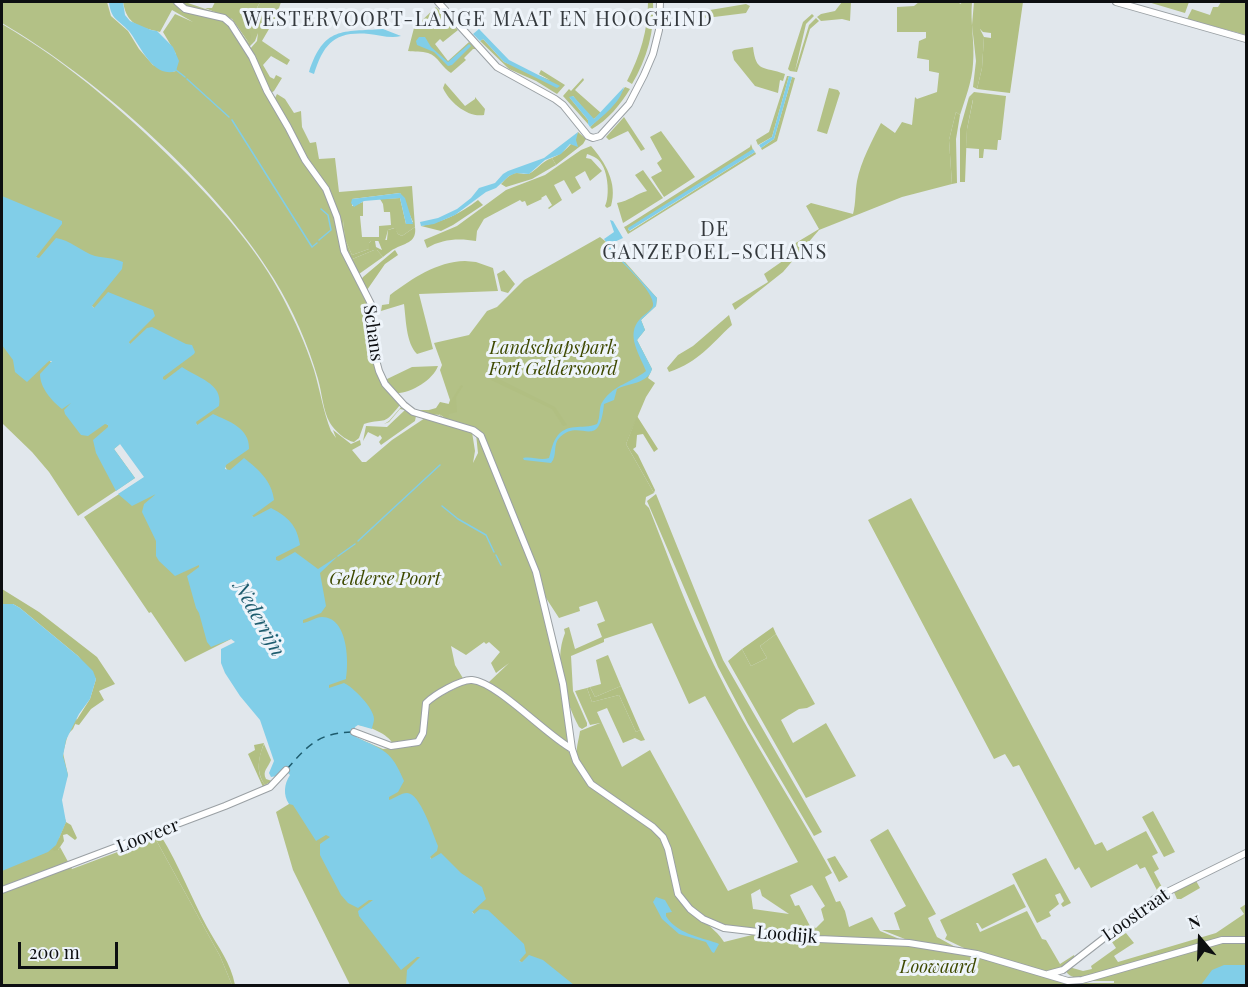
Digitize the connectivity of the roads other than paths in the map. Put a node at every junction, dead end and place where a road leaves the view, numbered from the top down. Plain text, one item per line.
1 (177, 2) edge
2 (438, 2) edge
3 (660, 2) edge
4 (1116, 2) edge
5 (1246, 39) edge
6 (542, 592) joint
7 (354, 732) dead end
8 (572, 749) junction
9 (286, 770) dead end
10 (1246, 853) edge
11 (2, 890) edge
12 (1246, 940) edge
13 (1063, 970) junction
14 (1044, 974) junction
15 (1079, 981) junction

1 - 6 street, Schans
2 - 3 street
4 - 5 street
6 - 8 street, Loodijk
7 - 8 street
8 - 14 street, Loodijk
9 - 11 street, Looveer
10 - 13 street, Loostraat
12 - 15 street, Loodijk
13 - 14 street, Loostraat
13 - 15 street
14 - 15 street, Loodijk

